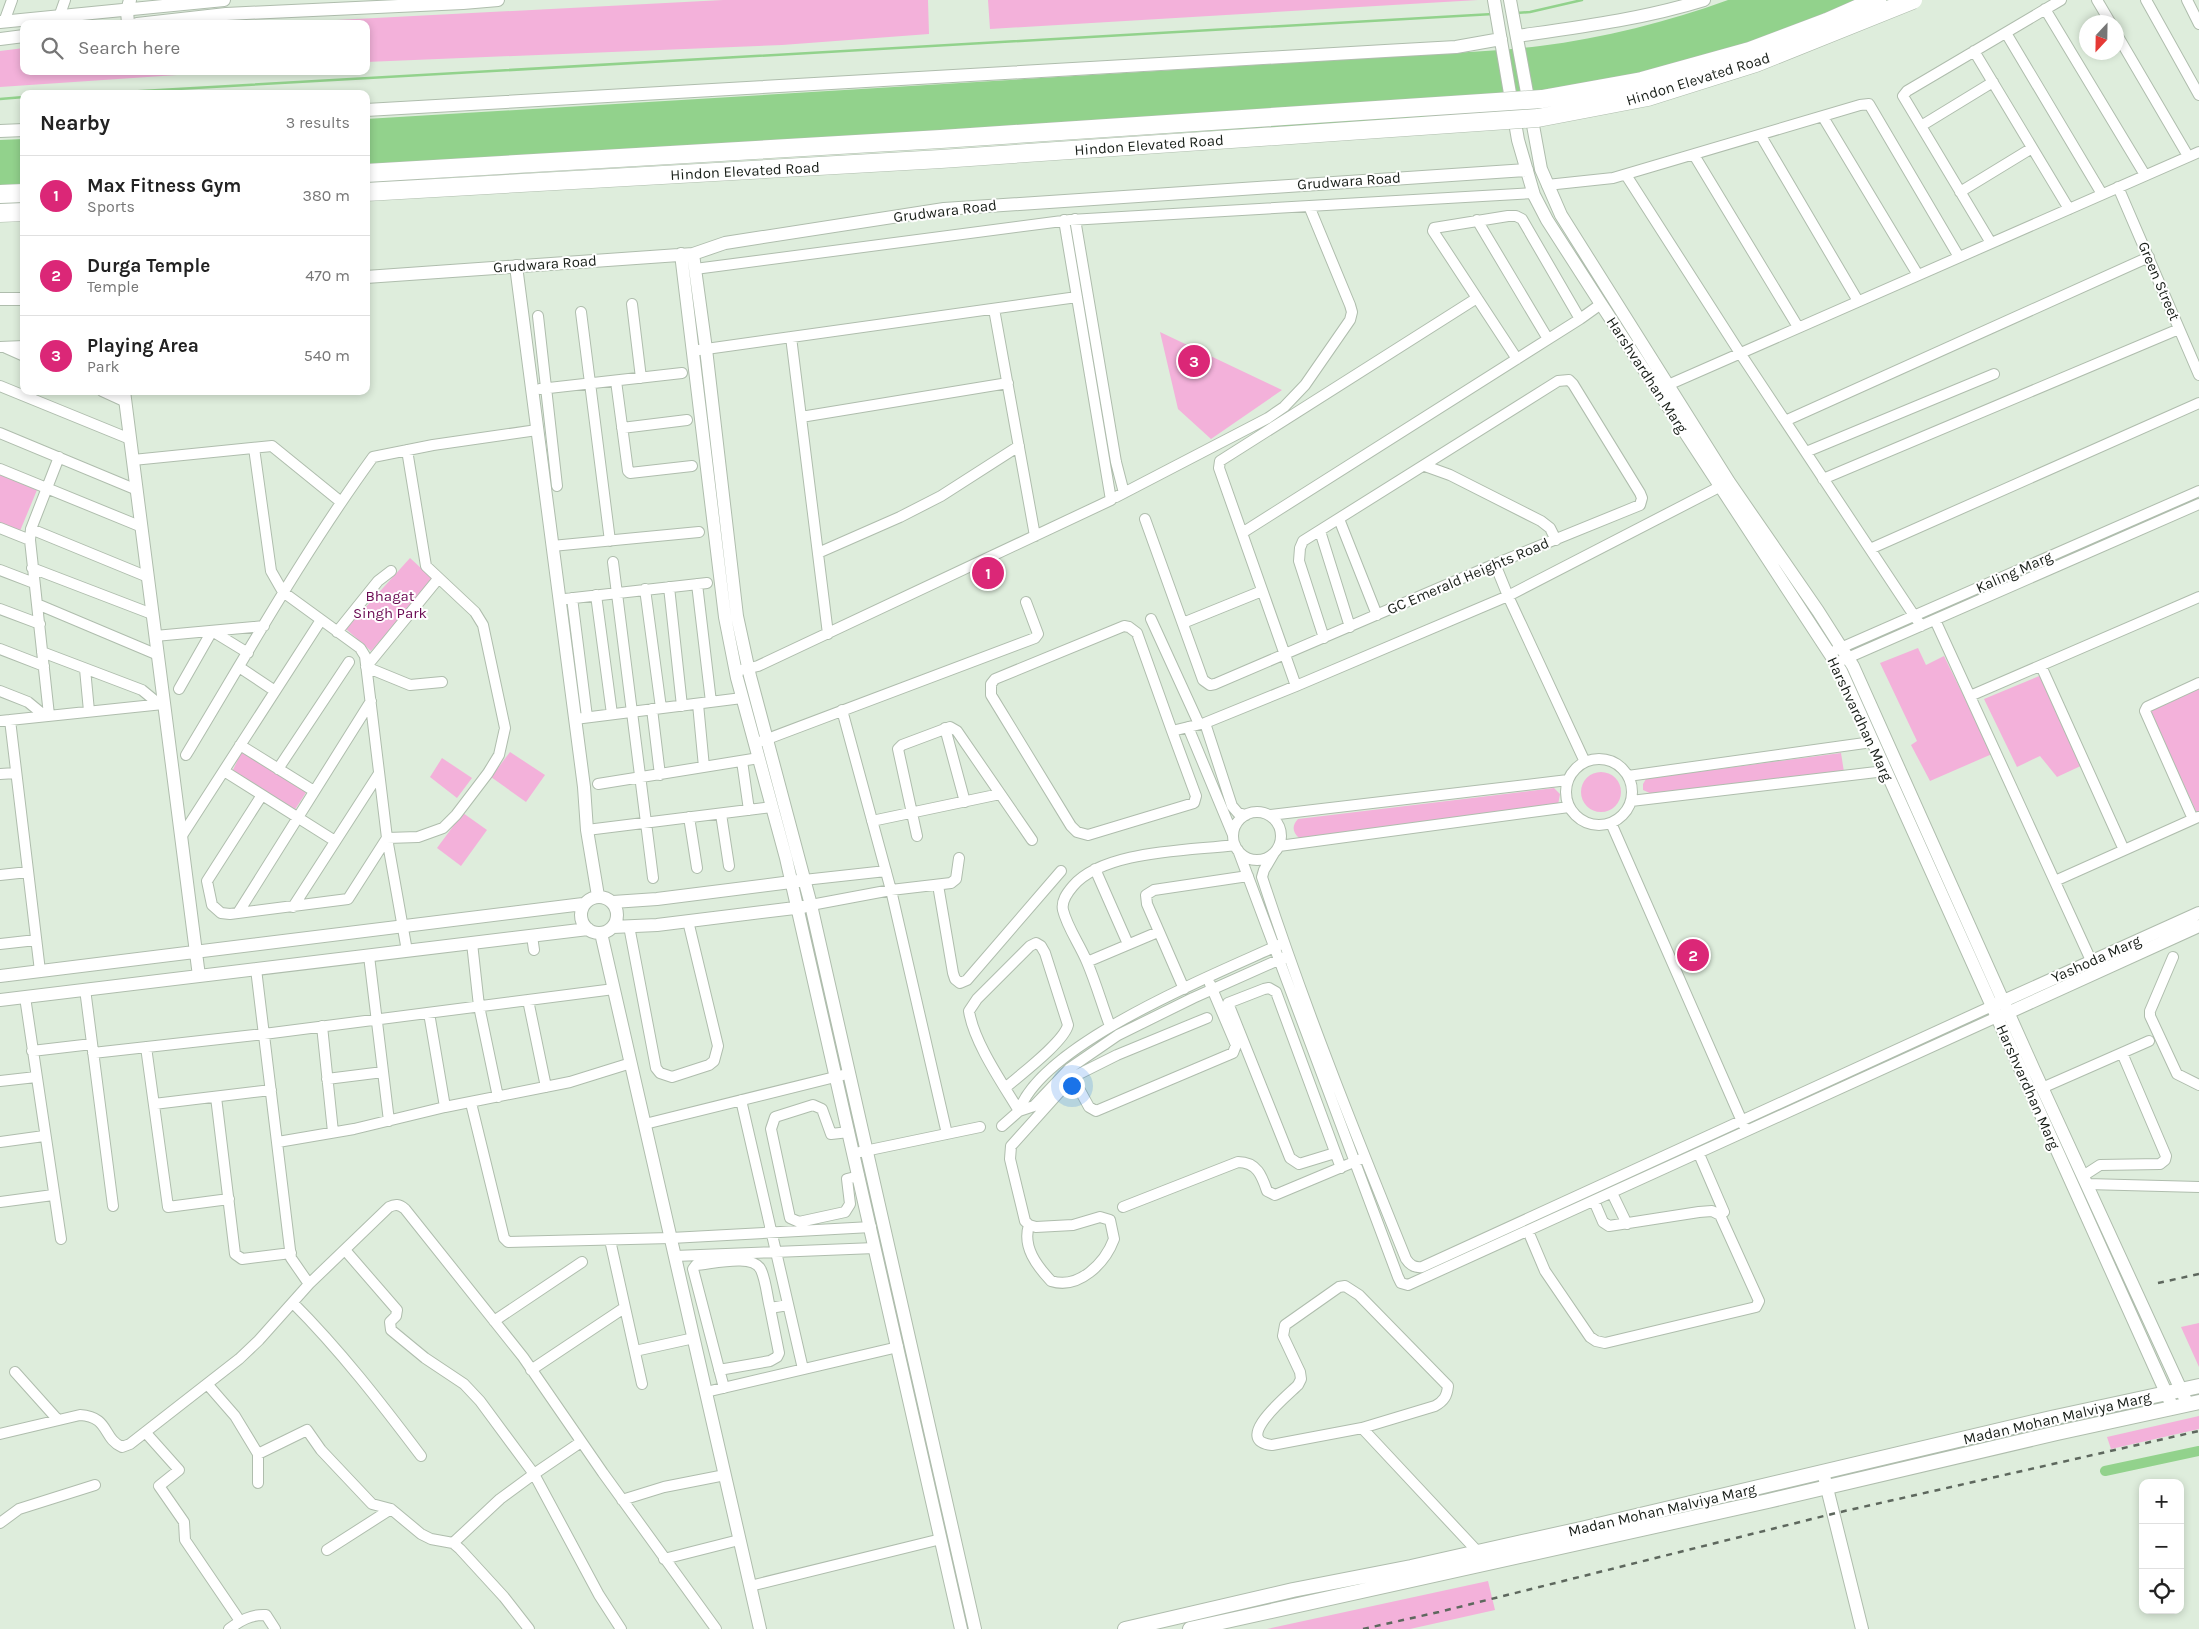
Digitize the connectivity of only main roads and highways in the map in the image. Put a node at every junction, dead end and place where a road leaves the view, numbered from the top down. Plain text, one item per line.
1 (1877, 0) edge
2 (1913, 0) edge
3 (370, 173) edge
4 (370, 192) edge
5 (20, 193) edge
6 (0, 194) edge
7 (20, 212) edge
8 (0, 213) edge
9 (2199, 1386) edge
10 (2194, 1404) edge
11 (1125, 1629) edge
12 (1190, 1629) edge

1 - 3 highway, Hindon Elevated Road, bridge
2 - 4 highway, Hindon Elevated Road, bridge
5 - 6 highway
7 - 8 highway
9 - 11 main road, Madan Mohan Malviya Marg
10 - 12 main road, Madan Mohan Malviya Marg

